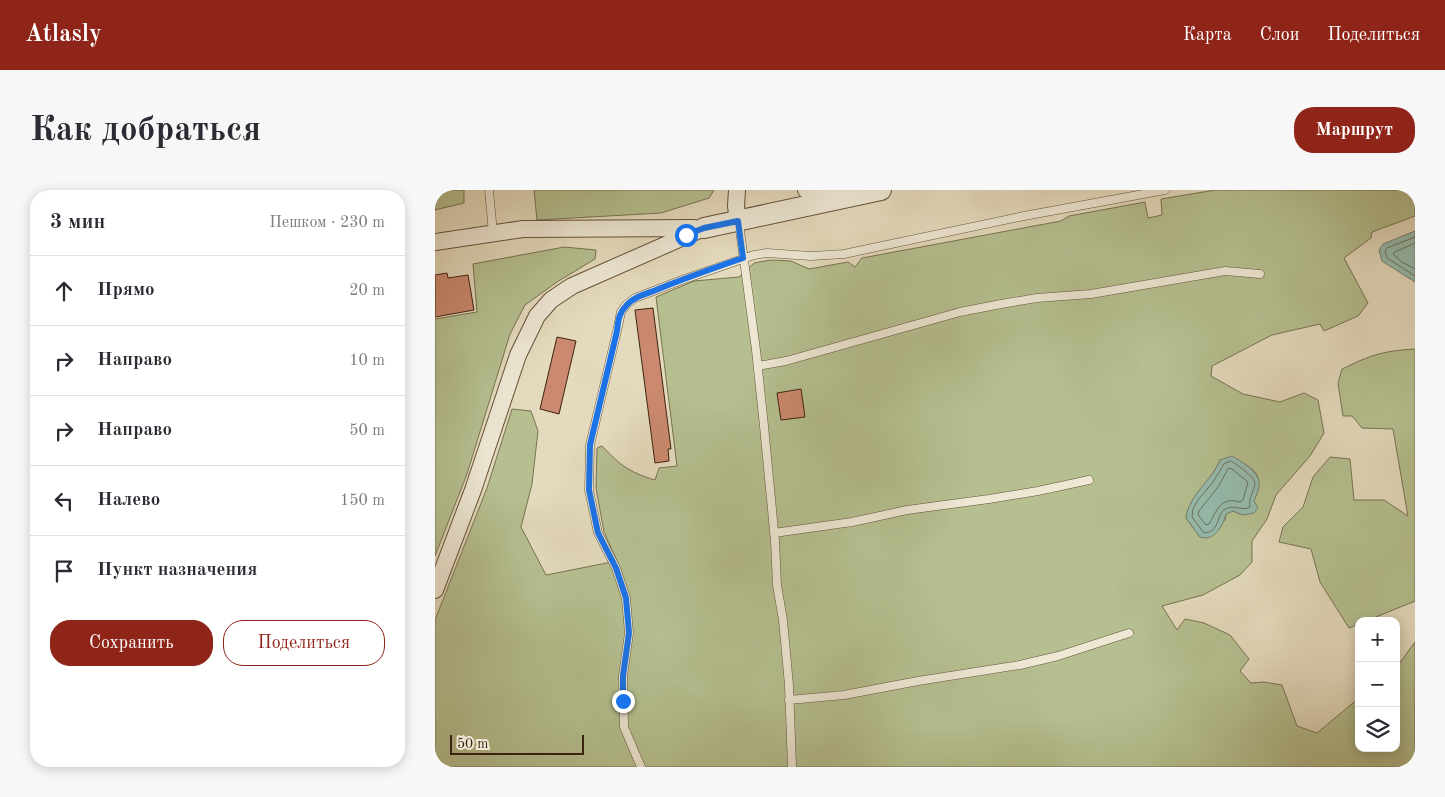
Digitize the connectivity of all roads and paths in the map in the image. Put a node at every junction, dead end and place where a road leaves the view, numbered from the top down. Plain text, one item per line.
1 (489, 190) edge
2 (737, 190) edge
3 (806, 190) edge
4 (881, 190) edge
5 (1165, 190) edge
6 (849, 198) junction
7 (738, 221) junction
8 (704, 228) junction
9 (493, 233) junction
10 (435, 242) edge
11 (743, 258) junction
12 (1260, 274) dead end
13 (758, 366) junction
14 (1089, 480) dead end
15 (774, 533) junction
16 (435, 590) edge
17 (1129, 633) dead end
18 (789, 700) junction
19 (641, 767) edge
20 (792, 767) edge

1 - 9 lane
2 - 7 street
3 - 6 street
4 - 6 street
5 - 11 lane
6 - 7 street
7 - 8 street
7 - 11 lane
8 - 9 street
8 - 16 street
9 - 10 street
11 - 13 lane
11 - 19 lane
12 - 13 lane
13 - 15 lane
14 - 15 lane
15 - 18 lane
17 - 18 lane
18 - 20 lane

